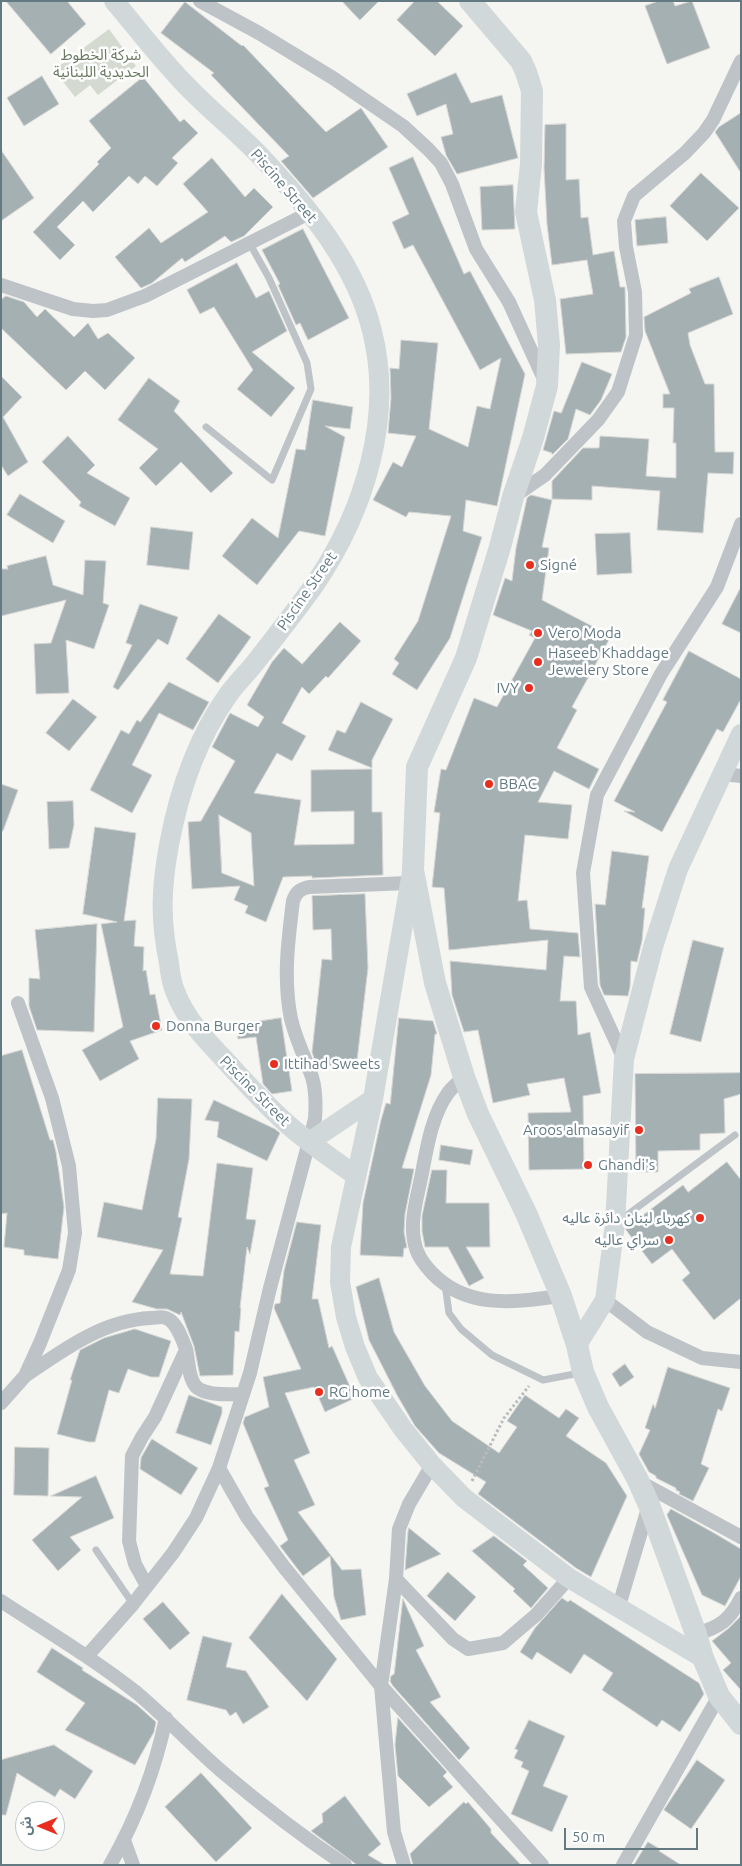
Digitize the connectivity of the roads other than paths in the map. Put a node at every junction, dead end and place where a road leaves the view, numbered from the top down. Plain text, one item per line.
1 (114, 1) edge
2 (200, 1) edge
3 (470, 1) edge
4 (741, 61) edge
5 (309, 213) junction
6 (250, 244) junction
7 (1, 284) edge
8 (547, 386) junction
9 (206, 427) dead end
10 (513, 497) junction
11 (741, 524) edge
12 (741, 734) edge
13 (731, 775) edge
14 (411, 877) junction
15 (18, 1003) dead end
16 (624, 1059) junction
17 (464, 1077) junction
18 (373, 1099) junction
19 (736, 1135) dead end
20 (309, 1142) junction
21 (355, 1175) junction
22 (615, 1224) junction
23 (445, 1283) junction
24 (561, 1296) junction
25 (605, 1300) junction
26 (577, 1345) junction
27 (186, 1350) junction
28 (741, 1362) edge
29 (583, 1372) junction
30 (25, 1376) junction
31 (243, 1394) junction
32 (1, 1403) edge
33 (432, 1466) junction
34 (219, 1468) junction
35 (638, 1480) junction
36 (649, 1505) junction
37 (741, 1537) edge
38 (96, 1550) dead end
39 (569, 1578) junction
40 (396, 1579) junction
41 (148, 1586) junction
42 (741, 1598) edge
43 (1, 1602) edge
44 (133, 1604) junction
45 (618, 1609) junction
46 (696, 1634) junction
47 (87, 1656) junction
48 (704, 1658) junction
49 (381, 1686) junction
50 (719, 1696) junction
51 (166, 1718) junction
52 (741, 1724) edge
53 (124, 1840) junction
54 (110, 1865) edge
55 (133, 1865) edge
56 (344, 1865) edge
57 (404, 1865) edge
58 (542, 1865) edge
59 (623, 1865) edge

1 - 5 street, Piscine Street
2 - 8 street
3 - 8 main road
4 - 10 street
5 - 6 street
5 - 20 street, Piscine Street
6 - 7 street
6 - 9 lane
8 - 10 main road
10 - 14 main road
11 - 16 street
12 - 13 street
13 - 16 street
14 - 17 main road
14 - 18 street
14 - 20 street
15 - 30 street
16 - 22 street
17 - 23 street
17 - 24 main road
18 - 20 street
18 - 21 street
19 - 22 lane
20 - 21 street, Piscine Street
20 - 31 street
21 - 33 street
22 - 25 street
23 - 24 street
23 - 29 lane
24 - 26 main road
25 - 26 street
25 - 28 street
26 - 29 main road
27 - 30 street
27 - 31 street
27 - 41 street
29 - 35 main road
30 - 32 street
31 - 34 street
33 - 39 street
33 - 40 street
34 - 41 street
34 - 49 street
35 - 36 main road
35 - 37 street
36 - 45 street
36 - 46 main road
38 - 44 lane
39 - 40 street
39 - 45 street
40 - 49 street
41 - 44 street
42 - 46 street
43 - 47 street
44 - 47 street
45 - 48 street
46 - 48 main road
47 - 51 street
48 - 50 main road
49 - 57 street
49 - 58 street
50 - 52 main road
50 - 59 street
51 - 53 street
51 - 56 street
53 - 54 street
53 - 55 street

